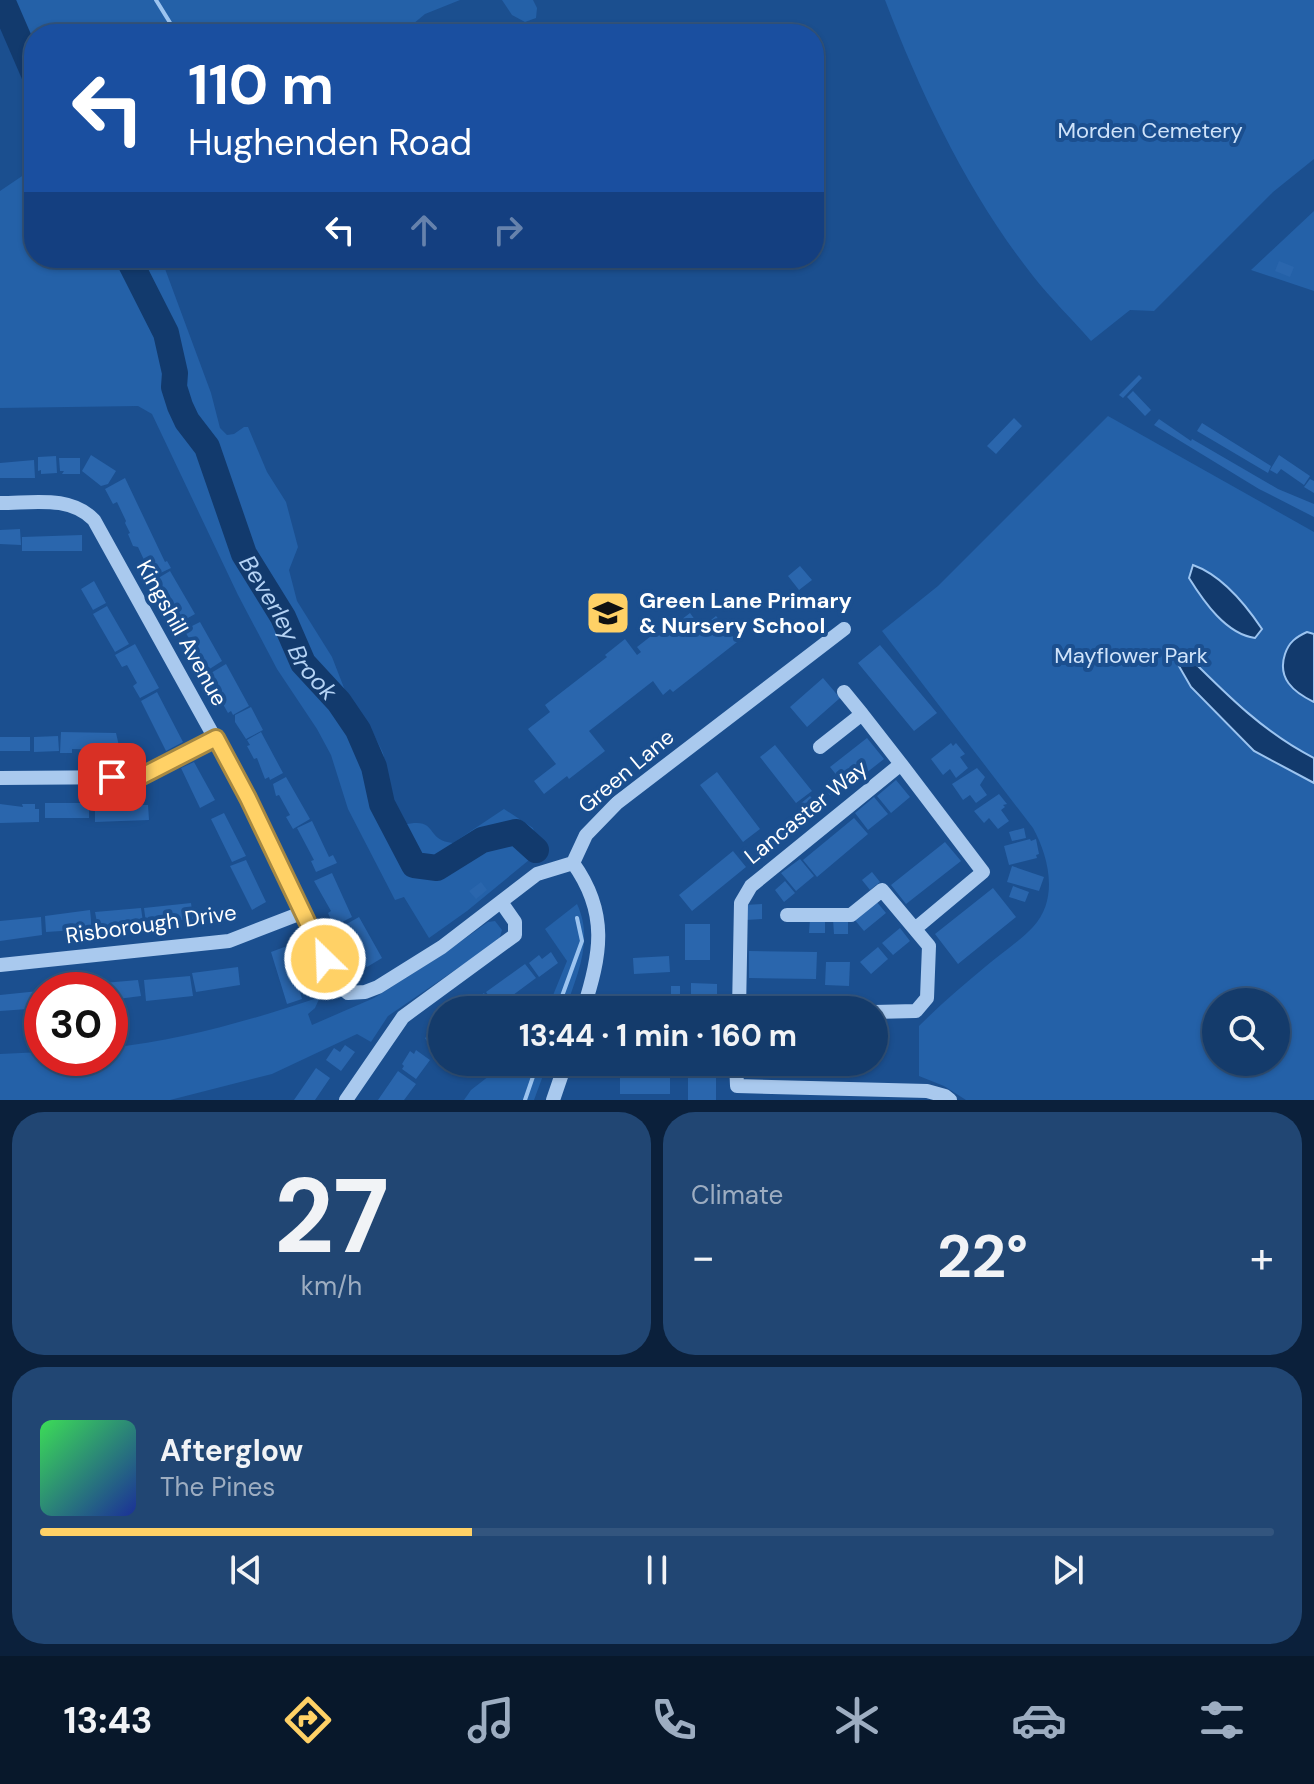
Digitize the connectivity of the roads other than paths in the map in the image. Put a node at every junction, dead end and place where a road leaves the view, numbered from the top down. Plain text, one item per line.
1 (0, 503) edge
2 (844, 629) dead end
3 (844, 692) dead end
4 (862, 714) junction
5 (216, 738) junction
6 (820, 747) dead end
7 (901, 764) junction
8 (0, 778) edge
9 (573, 863) junction
10 (501, 902) junction
11 (304, 912) junction
12 (787, 915) dead end
13 (916, 928) junction
14 (0, 965) edge
15 (587, 996) edge
16 (739, 996) edge
17 (888, 1012) edge
18 (561, 1076) edge
19 (737, 1093) edge
20 (926, 1096) edge
21 (346, 1100) edge
22 (553, 1100) edge
23 (950, 1100) edge

1 - 5 street, Kingshill Avenue
2 - 9 street, Green Lane
3 - 4 street, Lancaster Way
4 - 6 street, Lancaster Way
4 - 7 street, Lancaster Way
5 - 8 street
5 - 11 street, Kingshill Avenue
7 - 13 street
7 - 16 street, Lancaster Way
9 - 10 street
9 - 15 street
10 - 11 street, Kingshill Avenue
10 - 21 street
11 - 14 street, Risborough Drive
12 - 13 street
13 - 17 street
18 - 22 street
19 - 20 street
20 - 23 street

